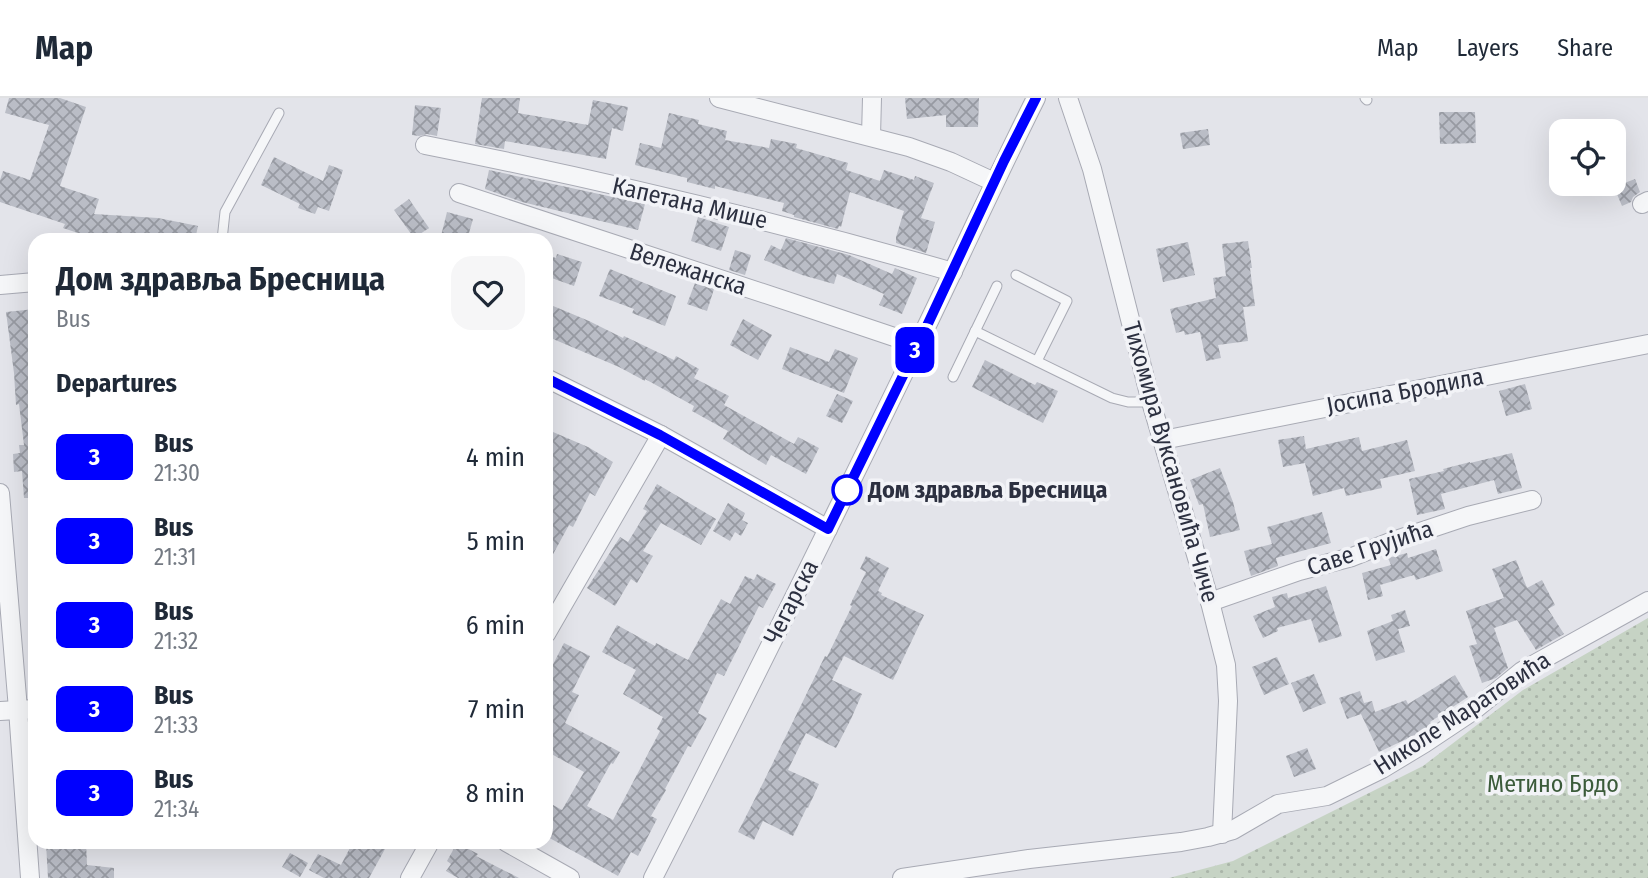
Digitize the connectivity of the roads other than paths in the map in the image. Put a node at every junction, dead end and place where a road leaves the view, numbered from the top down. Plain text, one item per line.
1 (719, 98) edge
2 (872, 98) edge
3 (1036, 98) edge
4 (1068, 98) edge
5 (740, 101) edge
6 (279, 113) dead end
7 (871, 136) junction
8 (425, 145) dead end
9 (994, 182) junction
10 (459, 193) dead end
11 (223, 233) edge
12 (953, 272) junction
13 (1017, 275) dead end
14 (28, 283) edge
15 (0, 285) edge
16 (998, 286) dead end
17 (975, 331) junction
18 (1648, 344) edge
19 (918, 345) junction
20 (1037, 361) junction
21 (953, 377) dead end
22 (553, 382) edge
23 (1152, 402) junction
24 (660, 435) junction
25 (1163, 440) junction
26 (0, 493) edge
27 (1532, 500) dead end
28 (828, 529) junction
29 (1648, 601) edge
30 (1210, 602) junction
31 (553, 622) edge
32 (18, 710) edge
33 (1222, 834) junction
34 (426, 849) edge
35 (518, 849) edge
36 (30, 878) edge
37 (410, 878) edge
38 (570, 878) edge
39 (653, 878) edge
40 (902, 878) edge

1 - 5 street
2 - 7 street
3 - 9 street, Чегарска
4 - 23 street, Тихомира Вуксановића Чиче
5 - 7 street
6 - 11 lane
7 - 9 street
8 - 12 street, Капетана Мише
9 - 12 street, Чегарска
10 - 19 street, Вележанска
12 - 19 street, Чегарска
13 - 20 lane
14 - 15 street
16 - 17 lane
17 - 20 lane
17 - 21 lane
18 - 25 street, Јосипа Бродила
19 - 28 street, Чегарска
20 - 23 lane
22 - 24 street
23 - 25 street, Тихомира Вуксановића Чиче
24 - 28 street
24 - 31 street
25 - 30 street, Тихомира Вуксановића Чиче
26 - 32 street
27 - 30 street, Саве Грујића
28 - 39 street, Чегарска
29 - 33 street, Николе Маратовића
30 - 33 street, Тихомира Вуксановића Чиче
32 - 36 street
33 - 40 street, Николе Маратовића
34 - 37 street
35 - 38 street

